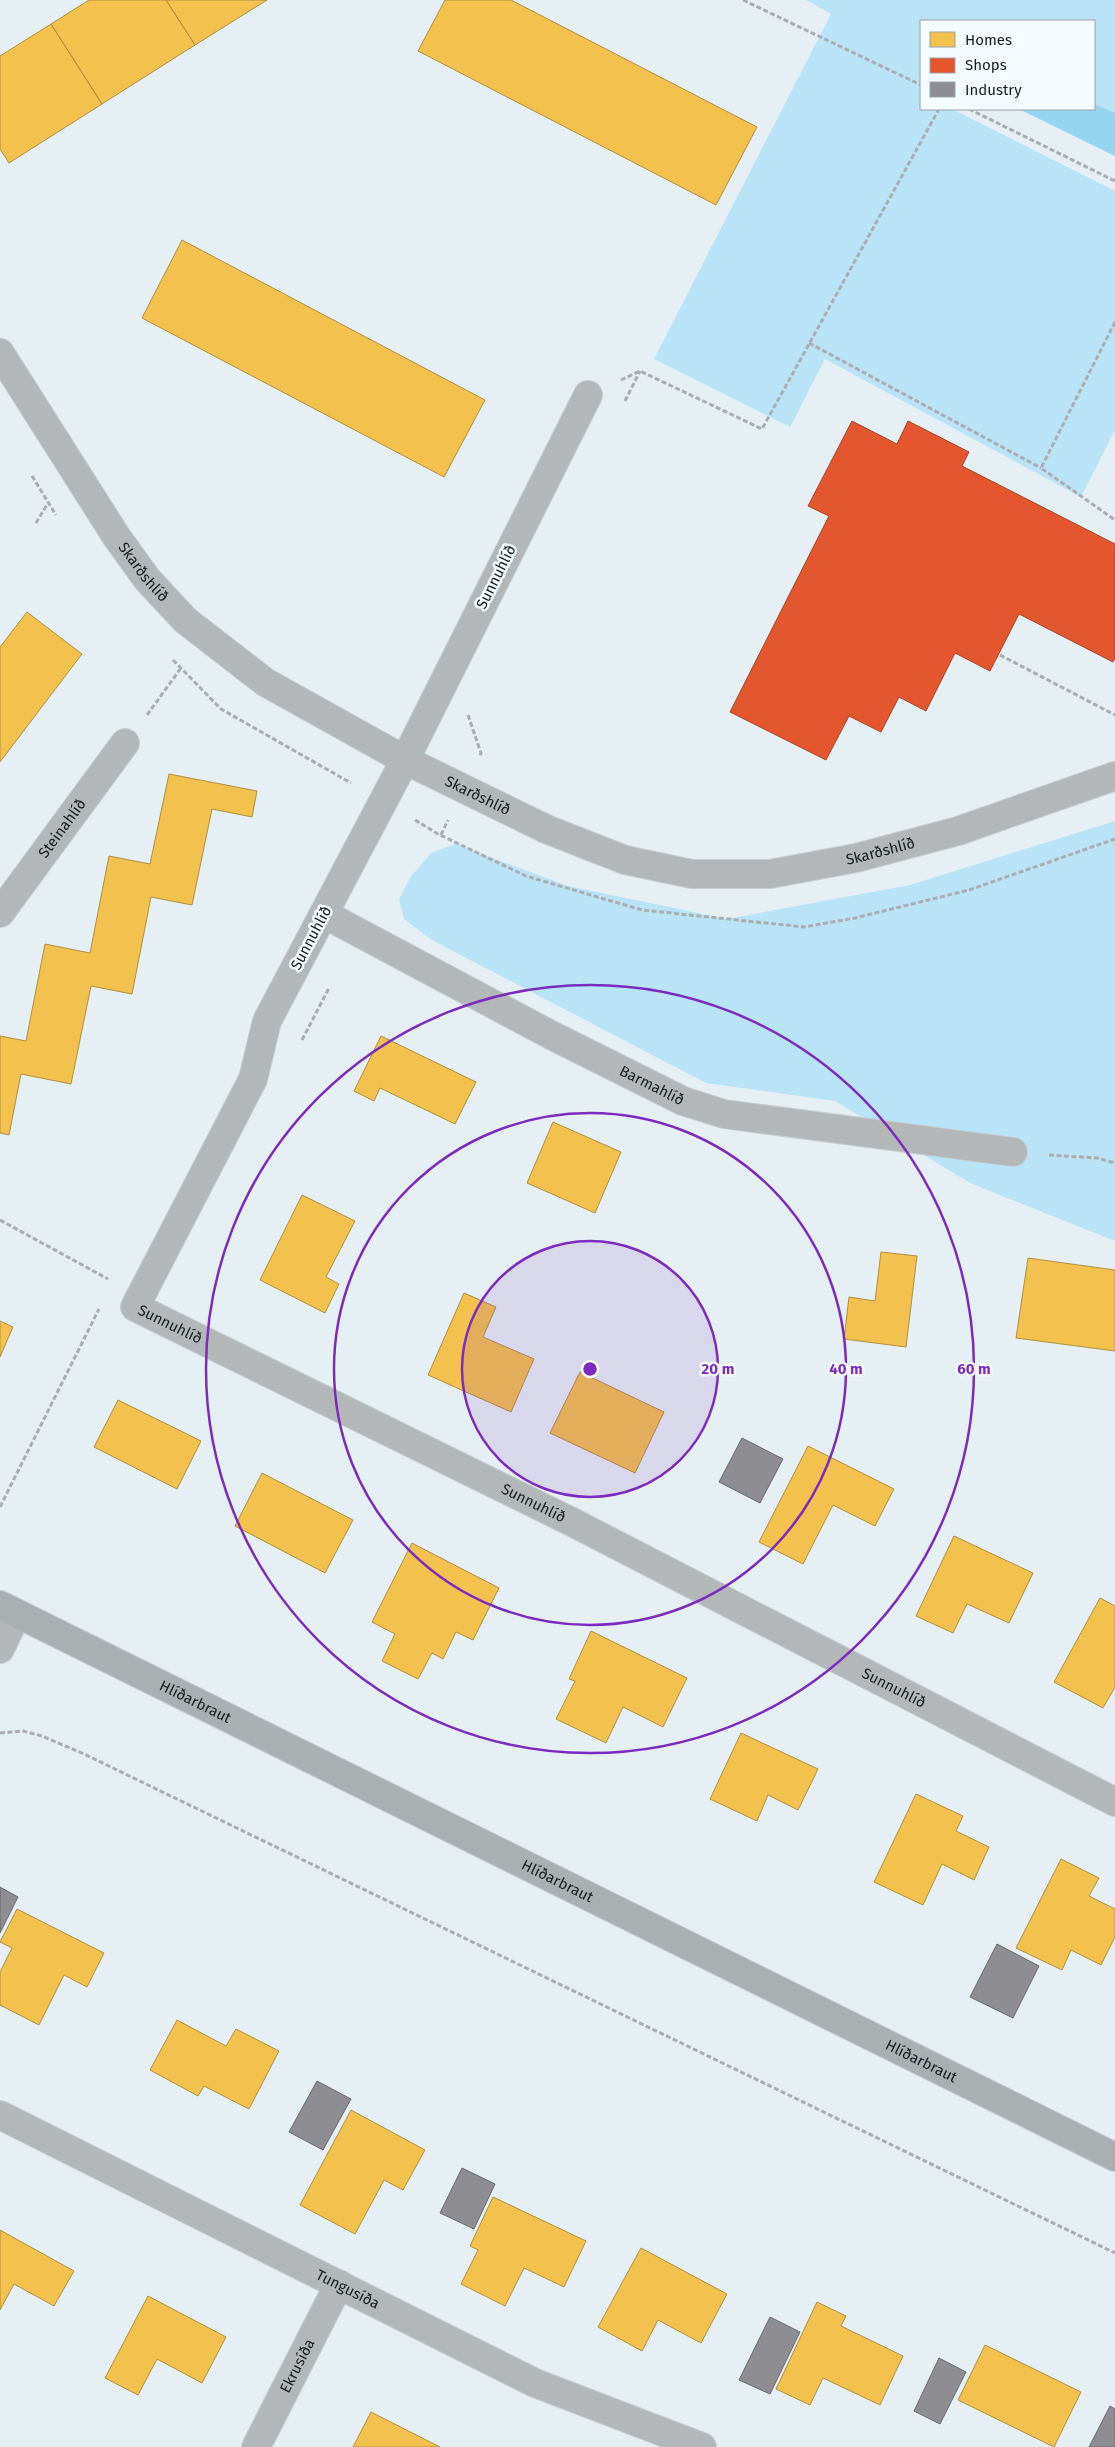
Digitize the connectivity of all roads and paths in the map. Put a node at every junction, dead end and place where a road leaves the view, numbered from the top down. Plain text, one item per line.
1 (743, 0) edge
2 (920, 85) edge
3 (938, 110) edge
4 (971, 110) edge
5 (1115, 181) edge
6 (1115, 322) edge
7 (809, 343) junction
8 (0, 353) edge
9 (640, 371) junction
10 (588, 395) joint
11 (622, 406) dead end
12 (1040, 468) junction
13 (48, 503) dead end
14 (1115, 520) edge
15 (36, 523) dead end
16 (1000, 655) dead end
17 (181, 668) dead end
18 (468, 714) dead end
19 (1115, 715) edge
20 (125, 743) joint
21 (405, 760) junction
22 (1115, 776) edge
23 (464, 789) junction
24 (441, 835) dead end
25 (0, 913) edge
26 (324, 914) junction
27 (1013, 1152) joint
28 (1115, 1162) edge
29 (0, 1220) edge
30 (112, 1281) dead end
31 (9, 1610) edge
32 (0, 1649) edge
33 (0, 1732) edge
34 (1115, 1802) edge
35 (0, 2115) edge
36 (1115, 2158) edge
37 (1115, 2253) edge
38 (339, 2284) junction
39 (256, 2447) edge
40 (702, 2447) edge

1 - 2 path
3 - 7 path
4 - 5 path
6 - 12 path
7 - 9 path
7 - 12 path
8 - 21 street, Skarðshlíð
9 - 10 path
9 - 11 path
10 - 21 street, Sunnuhlíð
12 - 14 path
13 - 15 path
16 - 19 path
17 - 20 path
18 - 23 path
20 - 25 street, Steinahlíð
21 - 23 street, Skarðshlíð
21 - 26 street, Sunnuhlíð
22 - 23 street, Skarðshlíð
23 - 24 path
26 - 27 street, Barmahlíð
26 - 34 street, Sunnuhlíð
27 - 28 path
29 - 30 path
31 - 32 street
31 - 36 main road, Hlíðarbraut
33 - 37 path
35 - 38 street, Tungusíða
38 - 39 street, Ekrusíða
38 - 40 street, Tungusíða

